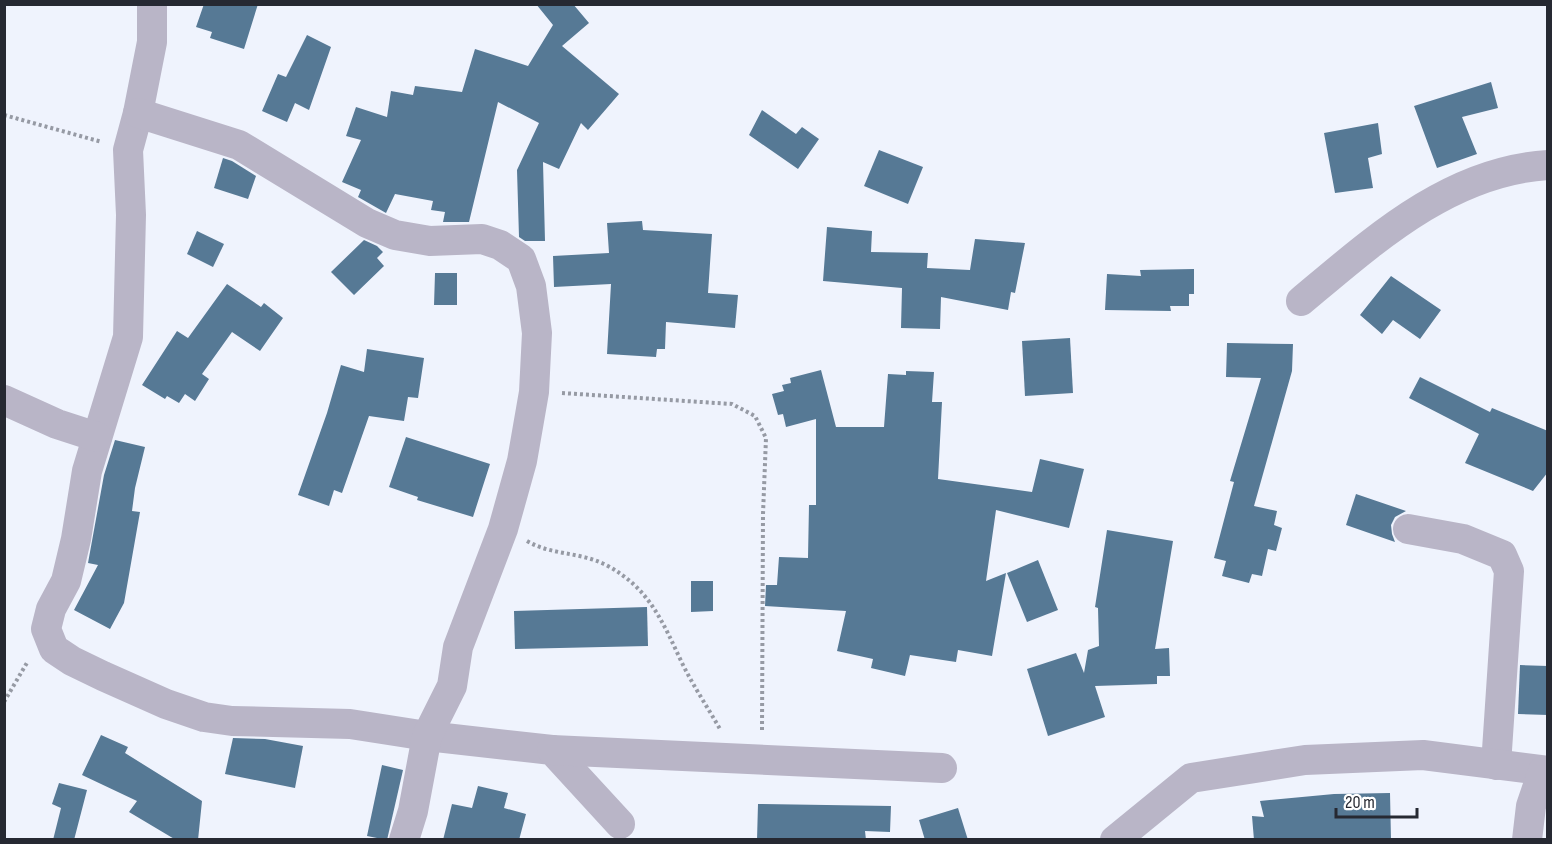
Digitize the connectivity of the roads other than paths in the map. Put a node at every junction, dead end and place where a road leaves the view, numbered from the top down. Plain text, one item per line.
1 (152, 4) edge
2 (138, 113) junction
3 (1548, 165) edge
4 (1301, 301) dead end
5 (4, 400) edge
6 (97, 437) junction
7 (1408, 529) dead end
8 (427, 736) junction
9 (552, 750) junction
10 (1496, 765) junction
11 (942, 768) dead end
12 (1545, 771) edge
13 (620, 824) dead end
14 (404, 840) edge
15 (1115, 840) edge
16 (1527, 840) edge

1 - 2 street
2 - 6 street
2 - 8 street
3 - 4 street
5 - 6 street
6 - 8 street
7 - 10 street
8 - 9 street
8 - 14 street
9 - 11 street
9 - 13 street
10 - 12 street
10 - 15 street
12 - 16 street

